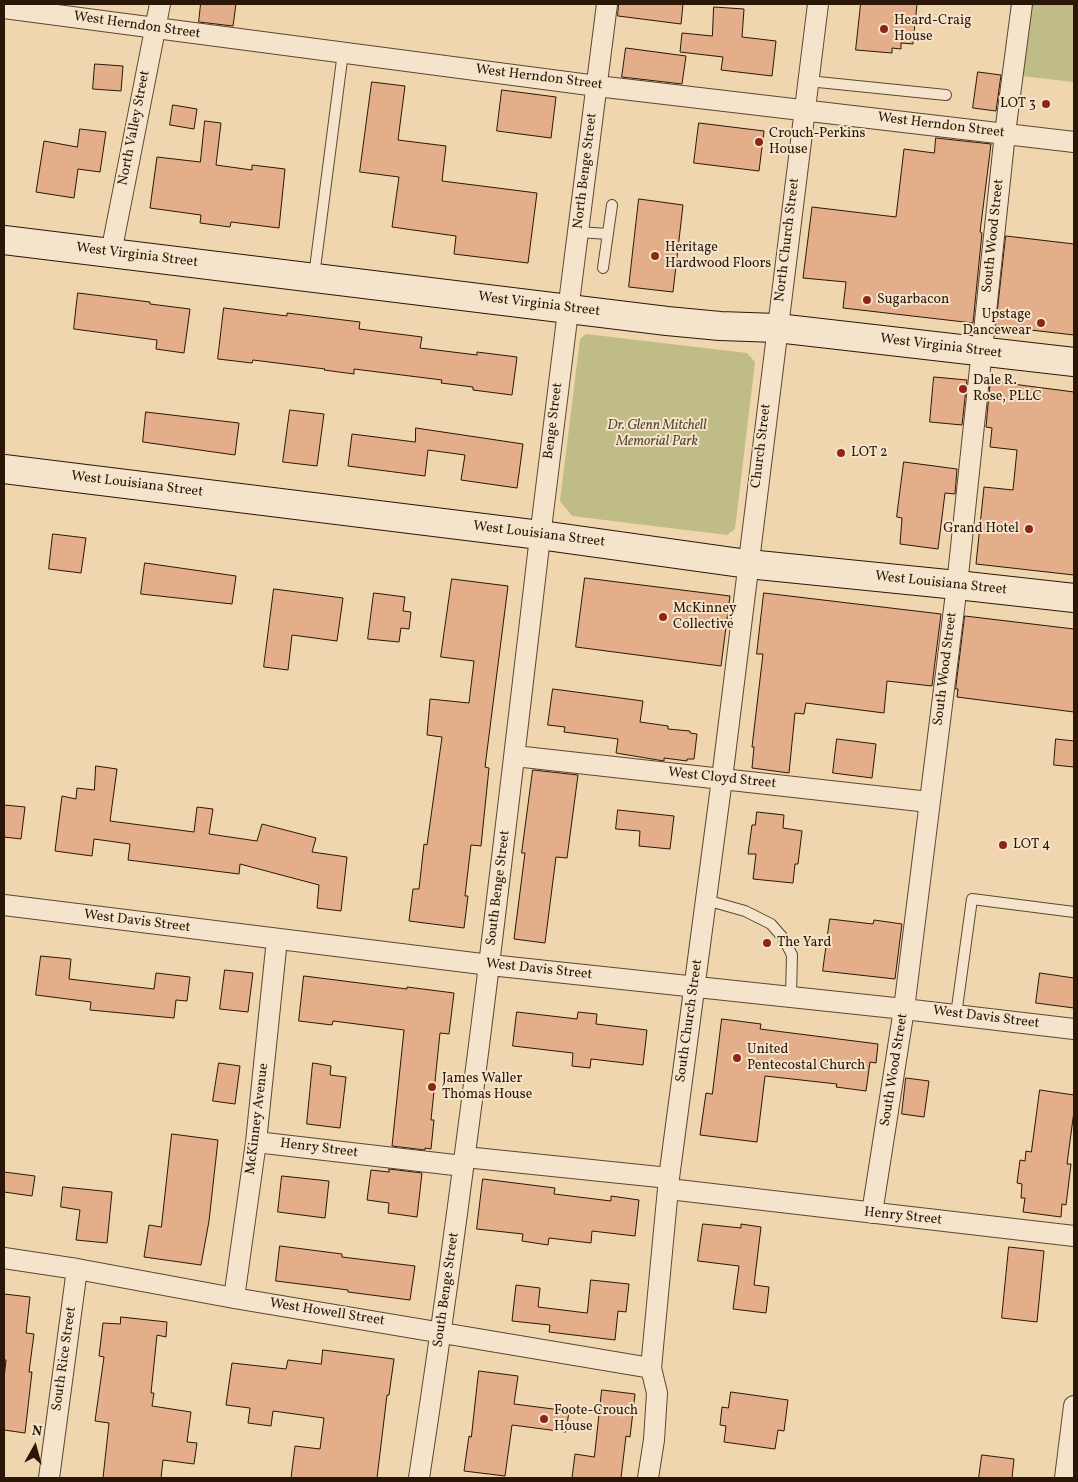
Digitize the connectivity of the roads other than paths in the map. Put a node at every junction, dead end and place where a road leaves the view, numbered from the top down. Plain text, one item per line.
1 (160, 4) edge
2 (607, 4) edge
3 (818, 4) edge
4 (1022, 4) edge
5 (4, 8) edge
6 (155, 29) junction
7 (343, 52) junction
8 (808, 81) junction
9 (597, 86) junction
10 (946, 95) dead end
11 (804, 110) junction
12 (1005, 133) junction
13 (1074, 142) edge
14 (612, 205) dead end
15 (578, 232) junction
16 (608, 234) junction
17 (4, 240) edge
18 (111, 253) junction
19 (603, 268) dead end
20 (314, 277) junction
21 (568, 308) junction
22 (777, 328) junction
23 (982, 352) junction
24 (1074, 362) edge
25 (4, 469) edge
26 (540, 535) junction
27 (748, 564) junction
28 (957, 585) junction
29 (1074, 598) edge
30 (515, 756) junction
31 (722, 779) junction
32 (929, 802) junction
33 (706, 900) junction
34 (4, 905) edge
35 (1074, 910) edge
36 (277, 939) junction
37 (490, 965) junction
38 (695, 986) junction
39 (791, 996) junction
40 (904, 1009) junction
41 (956, 1015) junction
42 (1074, 1028) edge
43 (256, 1142) junction
44 (464, 1161) junction
45 (669, 1183) junction
46 (872, 1213) junction
47 (1074, 1236) edge
48 (4, 1258) edge
49 (77, 1269) junction
50 (234, 1298) junction
51 (442, 1332) junction
52 (651, 1368) junction
53 (1074, 1406) edge
54 (49, 1478) edge
55 (419, 1478) edge
56 (648, 1478) edge
57 (1065, 1478) edge

1 - 6 street, North Valley Street
2 - 9 street, North Benge Street
3 - 8 street, North Church Street
4 - 12 street, South Wood Street
5 - 6 street, West Herndon Street
6 - 7 street, West Herndon Street
6 - 18 street, North Valley Street
7 - 9 street, West Herndon Street
7 - 20 lane
8 - 10 lane
8 - 11 street, North Church Street
9 - 11 street, West Herndon Street
9 - 15 street, North Benge Street
11 - 12 street, West Herndon Street
11 - 22 street, North Church Street
12 - 13 street, West Herndon Street
12 - 23 street, South Wood Street
14 - 16 lane
15 - 16 lane
15 - 21 street, North Benge Street
16 - 19 lane
17 - 18 main road, West Virginia Street
18 - 20 main road, West Virginia Street
20 - 21 main road, West Virginia Street
21 - 22 main road, West Virginia Street
21 - 26 street, Benge Street
22 - 23 main road, West Virginia Street
22 - 27 street, Church Street
23 - 24 main road, West Virginia Street
23 - 28 street, South Wood Street
25 - 26 main road, West Louisiana Street
26 - 27 main road, West Louisiana Street
26 - 30 street, South Benge Street
27 - 28 main road, West Louisiana Street
27 - 31 street, South Church Street
28 - 29 main road, West Louisiana Street
28 - 32 street, South Wood Street
30 - 31 street, West Cloyd Street
30 - 37 street, South Benge Street
31 - 32 street, West Cloyd Street
31 - 33 street, South Church Street
32 - 40 street, South Wood Street
33 - 38 street, South Church Street
33 - 39 lane
34 - 36 street, West Davis Street
35 - 41 lane
36 - 37 street, West Davis Street
36 - 43 street, McKinney Avenue
37 - 38 street, West Davis Street
37 - 44 street, South Benge Street
38 - 39 street, West Davis Street
38 - 45 street, South Church Street
39 - 40 street, West Davis Street
40 - 41 street, West Davis Street
40 - 46 street, South Wood Street
41 - 42 street, West Davis Street
43 - 44 street, Henry Street
43 - 50 street, McKinney Avenue
44 - 45 street
44 - 51 street, South Benge Street
45 - 46 street, Henry Street
45 - 52 street, South Church Street
46 - 47 street, Henry Street
48 - 49 street, West Howell Street
49 - 50 street, West Howell Street
49 - 54 street, South Rice Street
50 - 51 street, West Howell Street
51 - 52 street, West Howell Street
51 - 55 street, South Benge Street
52 - 56 street, South Church Street
53 - 57 street

